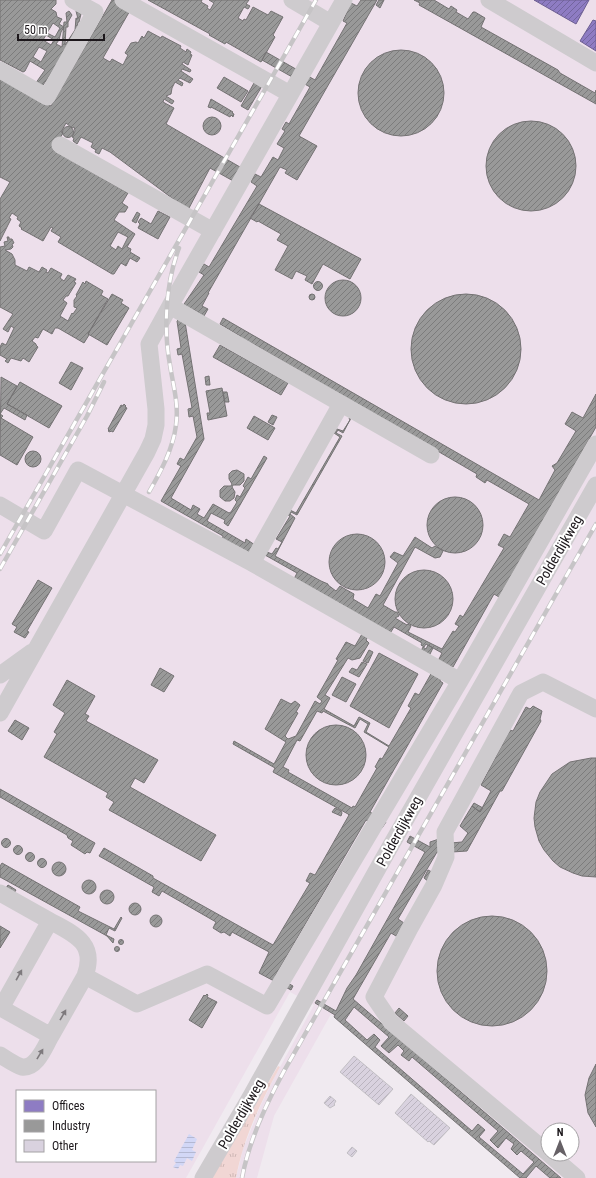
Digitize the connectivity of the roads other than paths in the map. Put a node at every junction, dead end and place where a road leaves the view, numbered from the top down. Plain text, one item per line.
1 (73, 0) edge
2 (124, 0) edge
3 (292, 0) edge
4 (344, 0) edge
5 (489, 0) edge
6 (98, 6) edge
7 (331, 23) junction
8 (596, 63) edge
9 (0, 70) edge
10 (290, 94) junction
11 (60, 145) dead end
12 (213, 231) junction
13 (170, 306) junction
14 (341, 404) junction
15 (596, 444) edge
16 (430, 455) dead end
17 (596, 485) edge
18 (123, 494) junction
19 (0, 505) edge
20 (252, 563) junction
21 (37, 648) junction
22 (0, 676) edge
23 (460, 681) junction
24 (596, 709) edge
25 (0, 713) edge
26 (0, 893) edge
27 (50, 921) junction
28 (85, 976) junction
29 (1, 1008) edge
30 (50, 1036) junction
31 (0, 1055) edge
32 (540, 1147) edge
33 (558, 1162) edge
34 (203, 1178) edge
35 (577, 1178) edge

1 - 6 street
2 - 10 street
3 - 7 street
4 - 7 street
5 - 8 street
6 - 9 street
7 - 10 street
10 - 12 street
11 - 12 street
12 - 13 street
13 - 14 street
13 - 18 street
14 - 16 street
14 - 20 street
15 - 23 street
17 - 34 street, Polderdijkweg
18 - 19 street
18 - 20 street
18 - 21 street
20 - 23 street
21 - 22 street
21 - 25 street
23 - 28 street
24 - 32 street
26 - 27 street
27 - 28 street
29 -> 27 street
30 -> 28 street
29 - 30 street
31 -> 30 street
33 - 35 street

